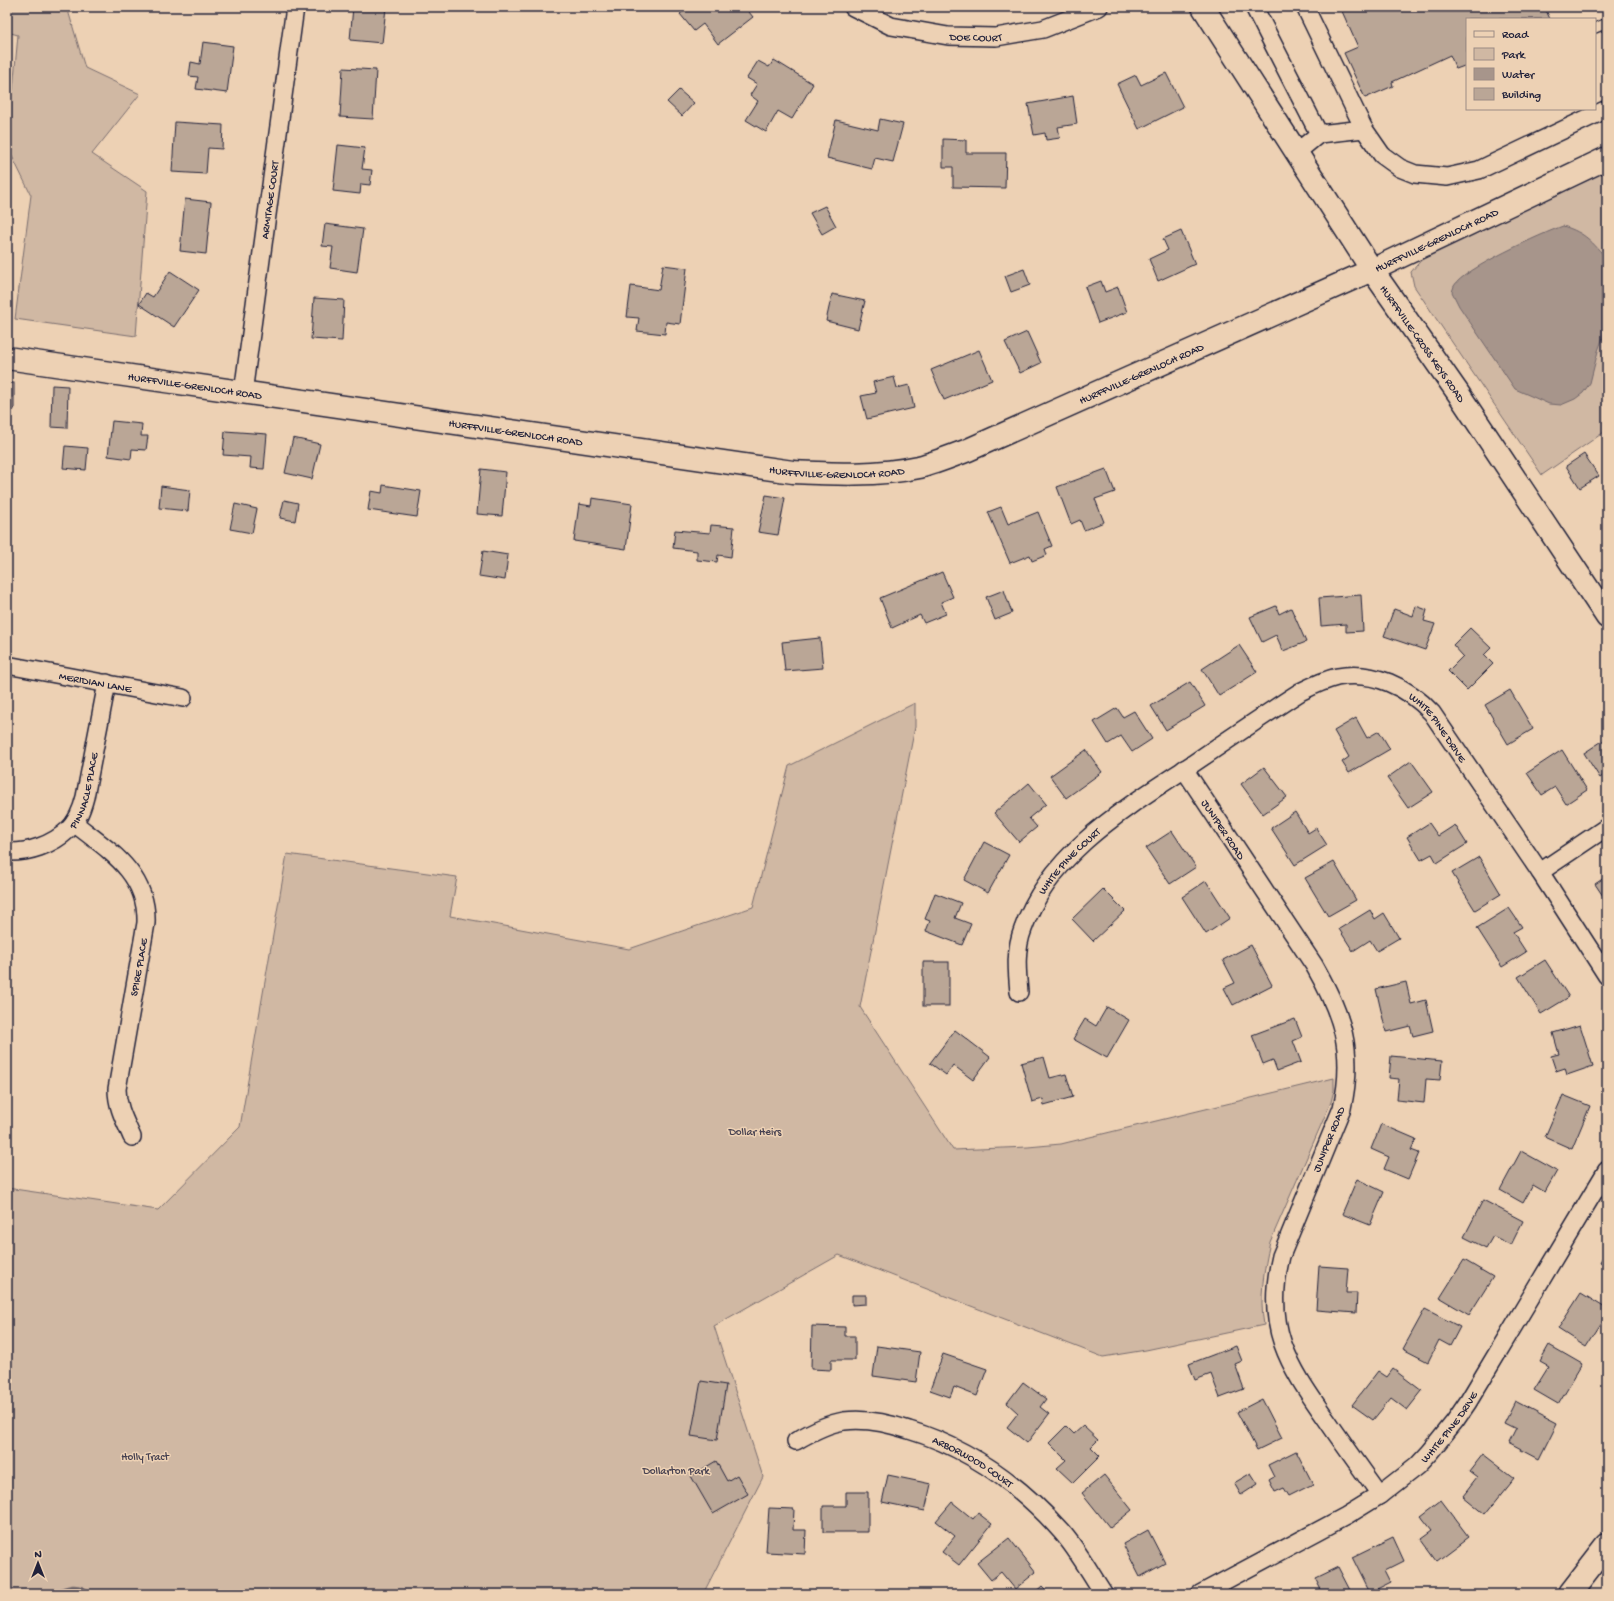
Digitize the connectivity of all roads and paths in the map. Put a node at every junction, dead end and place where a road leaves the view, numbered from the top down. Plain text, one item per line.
1 (295, 7) edge
2 (853, 7) edge
3 (1099, 7) edge
4 (1203, 7) edge
5 (1254, 7) edge
6 (1305, 7) edge
7 (1607, 23) edge
8 (1596, 28) edge
9 (1607, 108) edge
10 (1364, 129) junction
11 (1319, 134) junction
12 (1297, 152) junction
13 (1607, 158) edge
14 (1372, 270) junction
15 (7, 358) edge
16 (242, 393) junction
17 (1607, 617) edge
18 (7, 665) edge
19 (107, 683) junction
20 (183, 698) dead end
21 (1184, 769) junction
22 (74, 823) junction
23 (1607, 827) edge
24 (7, 852) edge
25 (1540, 872) junction
26 (1607, 976) edge
27 (1018, 992) dead end
28 (132, 1137) dead end
29 (1607, 1170) edge
30 (796, 1441) dead end
31 (1380, 1495) junction
32 (1607, 1545) edge
33 (1576, 1592) edge
34 (1104, 1594) edge
35 (1200, 1594) edge

1 - 16 street, ARMITAGE COURT
2 - 3 street, DOE COURT
4 - 12 main road, HURFFVILLE-CROSS KEYS ROAD
5 - 11 street
6 - 10 street
7 - 8 lane
9 - 10 street
10 - 11 street
11 - 12 street
12 - 14 main road, HURFFVILLE-CROSS KEYS ROAD
13 - 14 main road, HURFFVILLE-GRENLOCH ROAD
14 - 16 main road, HURFFVILLE-GRENLOCH ROAD
14 - 17 main road, HURFFVILLE-CROSS KEYS ROAD
15 - 16 main road, HURFFVILLE-GRENLOCH ROAD
18 - 19 street, MERIDIAN LANE
19 - 20 street, MERIDIAN LANE
19 - 22 street, PINNACLE PLACE
21 - 25 street, WHITE PINE DRIVE
21 - 27 street, WHITE PINE COURT
21 - 31 street, JUNIPER ROAD
22 - 24 street, PINNACLE PLACE
22 - 28 street, SPIRE PLACE
23 - 25 street
25 - 26 street, WHITE PINE DRIVE
29 - 31 street, WHITE PINE DRIVE
30 - 34 street, ARBORWOOD COURT
31 - 35 street, WHITE PINE DRIVE
32 - 33 main road

